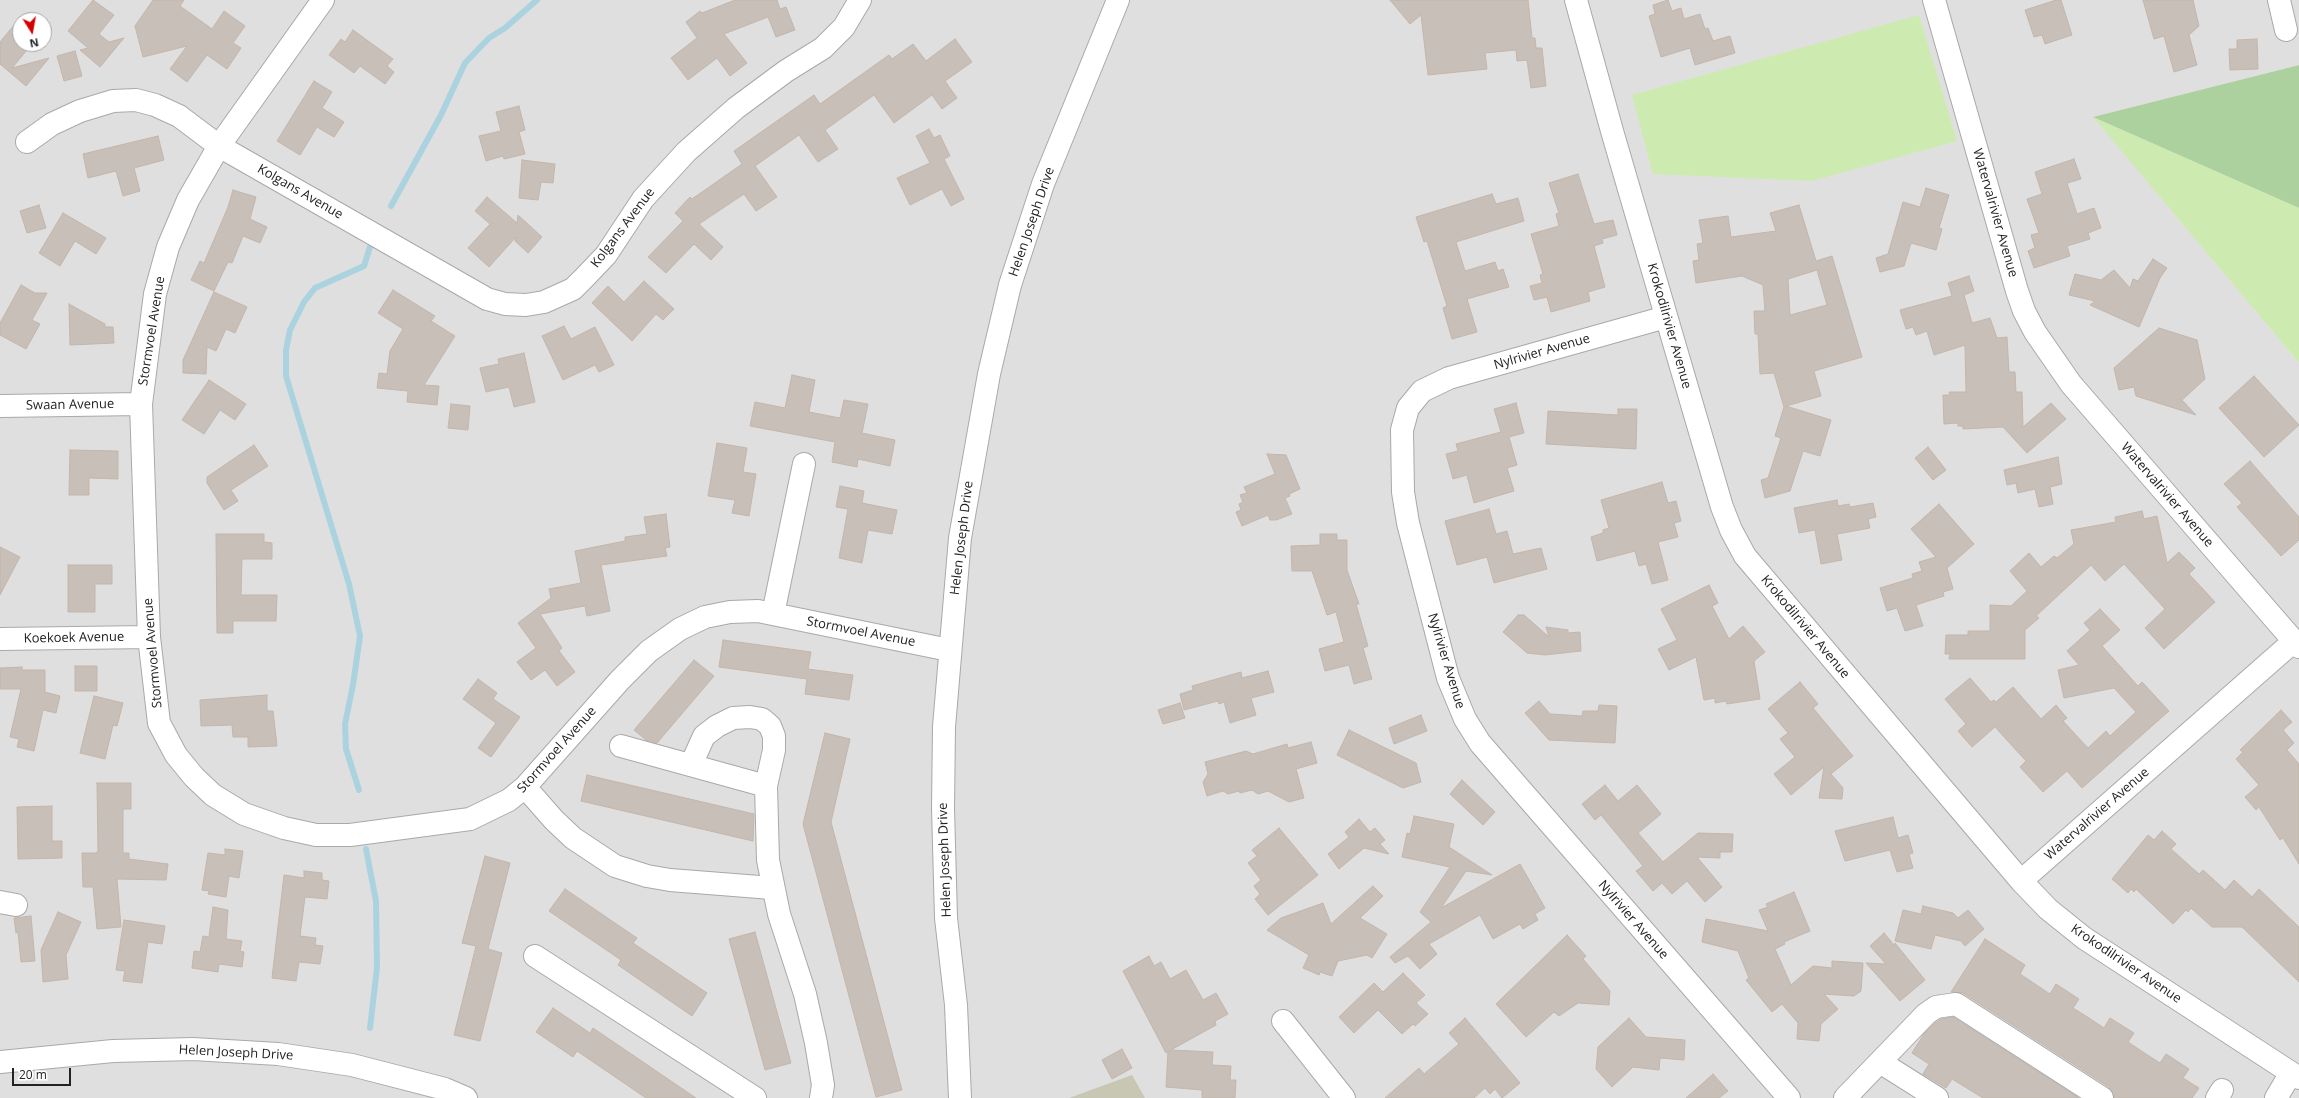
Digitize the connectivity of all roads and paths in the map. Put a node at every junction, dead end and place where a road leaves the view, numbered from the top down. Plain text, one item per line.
1 (323, 0) edge
2 (860, 0) edge
3 (1118, 0) edge
4 (1576, 0) edge
5 (1934, 0) edge
6 (2278, 0) edge
7 (2286, 30) dead end
8 (27, 142) dead end
9 (219, 146) junction
10 (1666, 317) junction
11 (141, 404) junction
12 (0, 406) edge
13 (804, 464) dead end
14 (773, 614) junction
15 (149, 637) junction
16 (0, 639) edge
17 (2296, 644) edge
18 (949, 650) junction
19 (621, 746) dead end
20 (691, 765) junction
21 (766, 786) junction
22 (526, 787) junction
23 (2020, 881) junction
24 (772, 888) junction
25 (535, 956) dead end
26 (1283, 1021) dead end
27 (0, 1062) edge
28 (1880, 1062) junction
29 (2295, 1075) edge
30 (466, 1098) edge
31 (755, 1098) edge
32 (821, 1098) edge
33 (960, 1098) edge
34 (1344, 1098) edge
35 (1789, 1098) edge
36 (1845, 1098) edge
37 (1937, 1098) edge
38 (2102, 1098) edge
39 (2276, 1098) edge

1 - 9 street, Stormvoel Avenue
2 - 9 street, Kolgans Avenue
3 - 18 street, Helen Joseph Drive
4 - 10 street, Krokodilrivier Avenue
5 - 17 street, Watervalrivier Avenue
6 - 7 street
8 - 9 street, Kolgans Avenue
9 - 11 street, Stormvoel Avenue
10 - 23 street, Krokodilrivier Avenue
10 - 35 street, Nylrivier Avenue
11 - 12 street, Swaan Avenue
11 - 15 street, Stormvoel Avenue
13 - 14 street
14 - 18 street, Stormvoel Avenue
14 - 22 street, Stormvoel Avenue
15 - 16 street, Koekoek Avenue
15 - 22 street, Stormvoel Avenue
17 - 23 street, Watervalrivier Avenue
18 - 33 street, Helen Joseph Drive
19 - 20 street
20 - 21 street
20 - 21 street
21 - 24 street
22 - 24 street
23 - 29 street, Krokodilrivier Avenue
24 - 32 street
25 - 31 street
26 - 34 street
27 - 30 street, Helen Joseph Drive
28 - 36 street
28 - 37 street
28 - 38 street
29 - 39 street

